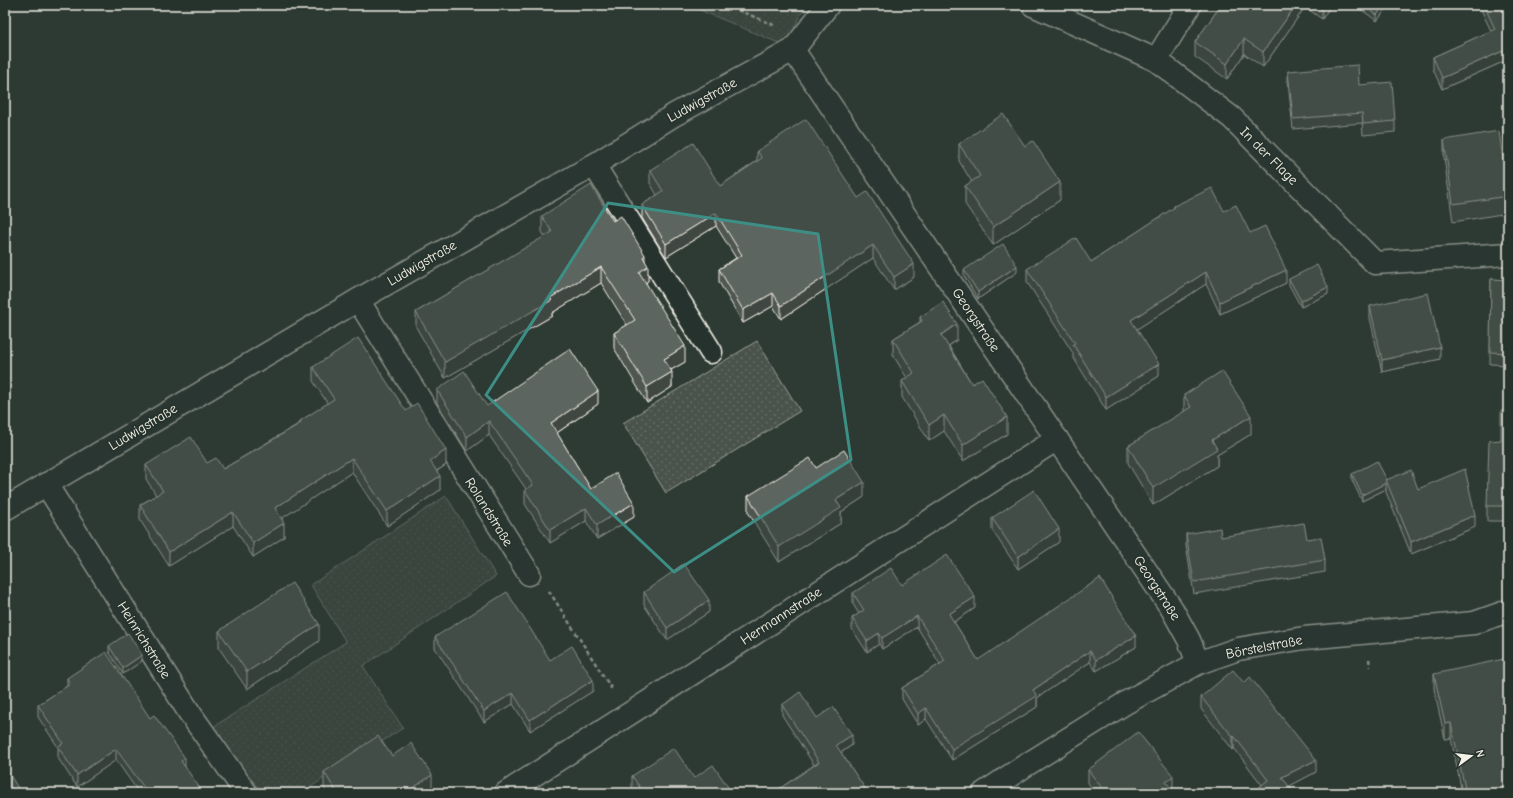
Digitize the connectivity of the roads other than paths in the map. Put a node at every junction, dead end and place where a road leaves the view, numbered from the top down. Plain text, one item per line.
1 (828, 5) edge
2 (1033, 5) edge
3 (1190, 5) edge
4 (793, 50) junction
5 (1156, 60) junction
6 (594, 165) junction
7 (1508, 254) edge
8 (358, 300) junction
9 (711, 352) dead end
10 (1057, 439) junction
11 (46, 484) junction
12 (5, 509) edge
13 (529, 574) road end
14 (1508, 611) edge
15 (1198, 663) junction
16 (246, 793) edge
17 (506, 793) edge
18 (984, 793) edge

1 - 4 street, Ludwigstraße
2 - 5 street, In der Flage
3 - 5 street
4 - 6 street, Ludwigstraße
4 - 10 street, Georgstraße
5 - 7 street, In der Flage
6 - 8 street, Ludwigstraße
6 - 9 street
8 - 11 street, Ludwigstraße
8 - 13 street, Rolandstraße
10 - 15 street, Georgstraße
10 - 17 street, Hermannstraße
11 - 12 street, Ludwigstraße
11 - 16 street, Heinrichstraße
14 - 15 street, Börstelstraße
15 - 18 street, Börstelstraße

